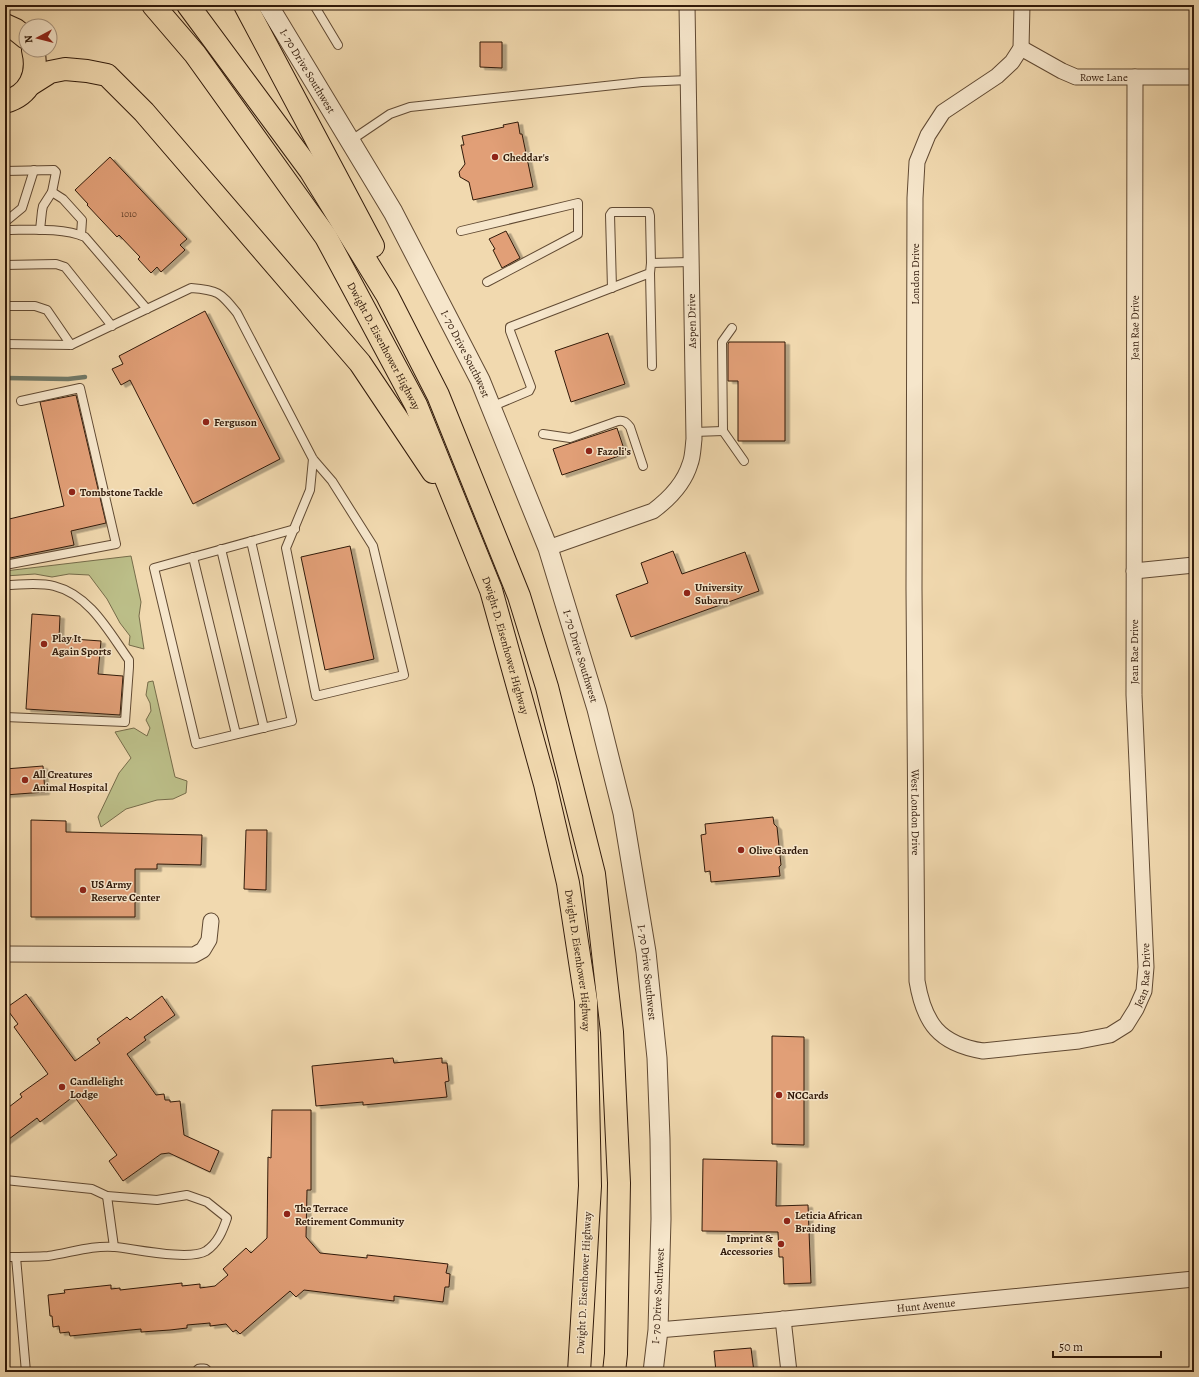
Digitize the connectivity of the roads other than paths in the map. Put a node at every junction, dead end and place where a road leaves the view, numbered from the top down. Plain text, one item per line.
1 (153, 5) edge
2 (188, 5) edge
3 (245, 5) edge
4 (268, 5) edge
5 (314, 5) edge
6 (687, 5) edge
7 (1022, 5) edge
8 (338, 46) dead end
9 (1021, 48) junction
10 (35, 58) edge
11 (1135, 77) junction
12 (1194, 77) edge
13 (688, 80) junction
14 (31, 84) junction
15 (5, 102) edge
16 (350, 141) junction
17 (34, 170) junction
18 (5, 171) edge
19 (52, 192) junction
20 (5, 222) edge
21 (5, 230) edge
22 (40, 230) junction
23 (461, 231) dead end
24 (81, 235) junction
25 (691, 262) junction
26 (651, 263) junction
27 (5, 265) edge
28 (650, 273) junction
29 (487, 282) dead end
30 (612, 288) junction
31 (387, 295) junction
32 (5, 306) edge
33 (147, 309) junction
34 (112, 326) junction
35 (732, 328) dead end
36 (5, 344) edge
37 (71, 345) junction
38 (652, 366) dead end
39 (21, 401) dead end
40 (491, 407) junction
41 (723, 431) junction
42 (694, 432) junction
43 (543, 434) dead end
44 (313, 459) junction
45 (744, 461) dead end
46 (642, 466) dead end
47 (459, 511) junction
48 (295, 529) junction
49 (251, 541) junction
50 (548, 548) junction
51 (222, 549) junction
52 (193, 557) junction
53 (1194, 565) edge
54 (5, 566) edge
55 (1134, 571) junction
56 (5, 585) edge
57 (914, 588) joint
58 (5, 717) edge
59 (264, 728) junction
60 (236, 734) junction
61 (211, 922) dead end
62 (5, 954) edge
63 (937, 1032) joint
64 (5, 1180) edge
65 (107, 1196) junction
66 (114, 1247) junction
67 (5, 1257) edge
68 (16, 1257) junction
69 (1194, 1279) edge
70 (783, 1319) junction
71 (658, 1330) junction
72 (26, 1372) edge
73 (200, 1372) edge
74 (204, 1372) edge
75 (579, 1372) edge
76 (614, 1372) edge
77 (653, 1372) edge
78 (789, 1372) edge

1 - 47 main road, Dwight D. Eisenhower Highway
2 - 31 main road
3 - 31 main road
4 - 16 street, I- 70 Drive Southwest
5 - 8 lane
6 - 13 street, Aspen Drive
7 - 9 street
9 - 11 street, Rowe Lane
9 - 57 street, London Drive
10 - 14 main road
11 - 12 street, Rowe Lane
11 - 55 street, Jean Rae Drive
13 - 16 lane
13 - 25 street, Aspen Drive
14 - 15 main road
14 - 47 main road
16 - 40 street, I- 70 Drive Southwest
17 - 18 lane
17 - 19 lane
17 - 20 lane
19 - 22 lane
19 - 24 lane
21 - 22 lane
22 - 24 lane
23 - 29 lane
24 - 33 lane
25 - 26 lane
25 - 42 street, Aspen Drive
26 - 28 lane
26 - 30 lane
27 - 34 lane
28 - 30 lane
28 - 38 lane
30 - 40 lane
31 - 76 main road
32 - 37 lane
33 - 34 lane
33 - 44 lane
34 - 37 lane
35 - 41 lane
36 - 37 lane
39 - 54 lane
40 - 50 street, I- 70 Drive Southwest
41 - 42 lane
41 - 45 lane
42 - 50 street, Aspen Drive
43 - 46 lane
44 - 48 lane
44 - 48 lane
47 - 75 main road, Dwight D. Eisenhower Highway
48 - 49 lane
49 - 51 lane
49 - 59 lane
50 - 71 street, I- 70 Drive Southwest
51 - 52 lane
51 - 59 lane
52 - 60 lane
52 - 60 lane
53 - 55 street
55 - 63 street, Jean Rae Drive
56 - 58 lane
57 - 63 street, West London Drive
59 - 60 lane
61 - 62 street
64 - 65 lane
65 - 66 lane
65 - 66 lane
66 - 68 lane
67 - 68 lane
68 - 72 lane
69 - 70 street, Hunt Avenue
70 - 71 street, Hunt Avenue
70 - 78 street
71 - 77 street, I- 70 Drive Southwest
73 - 74 street

